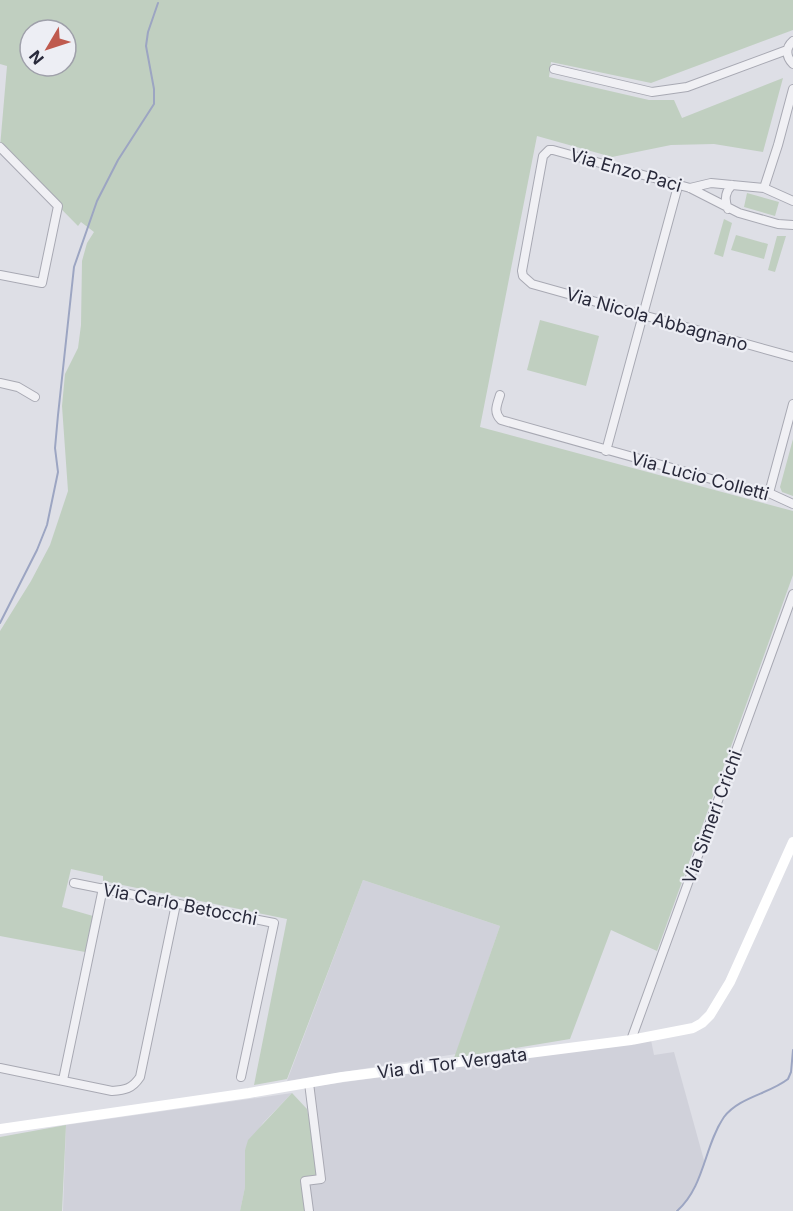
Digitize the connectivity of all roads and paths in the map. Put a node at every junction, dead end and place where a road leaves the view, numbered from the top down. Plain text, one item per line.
1 (793, 41) edge
2 (787, 50) junction
3 (793, 64) edge
4 (554, 69) dead end
5 (793, 89) edge
6 (0, 147) edge
7 (732, 185) junction
8 (678, 186) junction
9 (690, 188) junction
10 (764, 188) junction
11 (793, 201) edge
12 (729, 208) junction
13 (791, 224) edge
14 (0, 275) edge
15 (523, 276) joint
16 (644, 316) junction
17 (793, 357) edge
18 (0, 383) edge
19 (500, 395) dead end
20 (34, 397) dead end
21 (793, 404) edge
22 (606, 451) junction
23 (769, 493) junction
24 (793, 504) edge
25 (793, 594) edge
26 (793, 842) edge
27 (74, 883) dead end
28 (103, 888) junction
29 (176, 904) junction
30 (631, 1040) junction
31 (0, 1068) edge
32 (242, 1077) dead end
33 (63, 1080) junction
34 (309, 1083) junction
35 (0, 1129) edge
36 (309, 1211) edge

1 - 2 street
2 - 3 street
2 - 4 street
5 - 10 street
6 - 14 street
7 - 9 street, Via Enzo Paci
7 - 10 street, Via Enzo Paci
7 - 12 street
8 - 9 street, Via Enzo Paci
8 - 15 street, Via Enzo Paci
8 - 16 street, Via Lucio Colletti
9 - 12 street, Via Enzo Paci
10 - 11 street, Via Enzo Paci
12 - 13 street, Via Enzo Paci
15 - 16 street, Via Nicola Abbagnano
16 - 17 street, Via Nicola Abbagnano
16 - 22 street, Via Lucio Colletti
18 - 20 street
19 - 22 street, Via Lucio Colletti
21 - 23 street
22 - 23 street, Via Lucio Colletti
23 - 24 street, Via Lucio Colletti
25 - 30 street, Via Simeri Crichi
26 - 30 main road, Via di Tor Vergata
27 - 28 street, Via Carlo Betocchi
28 - 29 street, Via Carlo Betocchi
28 - 33 street
29 - 32 street, Via Carlo Betocchi
29 - 33 street
30 - 34 main road, Via di Tor Vergata
31 - 33 street
34 - 35 main road, Via di Tor Vergata
34 - 36 street

